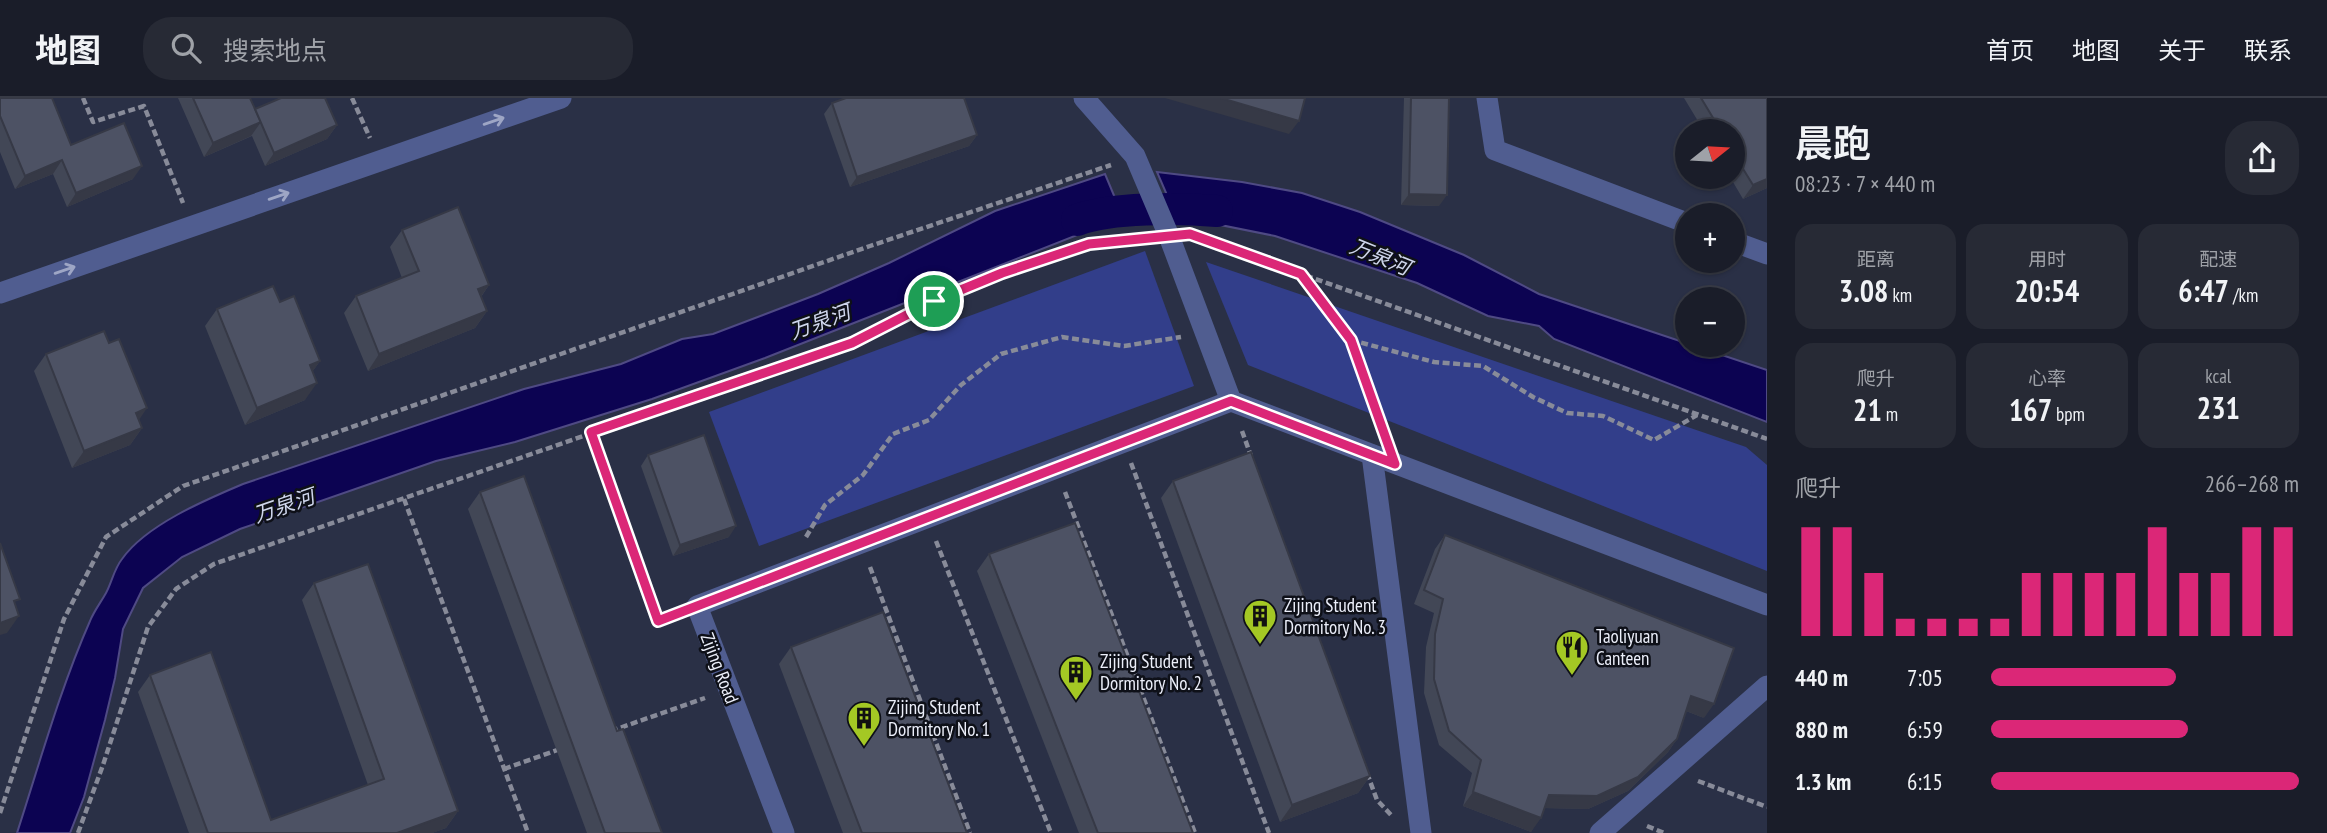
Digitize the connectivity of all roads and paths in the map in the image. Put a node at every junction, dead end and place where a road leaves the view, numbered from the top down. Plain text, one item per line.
1 (83, 98) edge
2 (352, 98) edge
3 (561, 98) edge
4 (1084, 98) edge
5 (1487, 98) edge
6 (1135, 156) junction
7 (380, 161) junction
8 (1675, 218) edge
9 (192, 226) junction
10 (1169, 236) junction
11 (1745, 246) edge
12 (1767, 254) edge
13 (1301, 274) junction
14 (0, 293) edge
15 (1206, 333) junction
16 (1351, 340) junction
17 (1231, 401) junction
18 (1698, 414) junction
19 (591, 432) junction
20 (1767, 439) edge
21 (1123, 442) junction
22 (1372, 455) junction
23 (1395, 464) junction
24 (1255, 465) edge
25 (1056, 468) junction
26 (404, 499) junction
27 (927, 518) junction
28 (862, 543) junction
29 (785, 572) junction
30 (1767, 605) edge
31 (696, 606) junction
32 (1767, 686) edge
33 (729, 689) junction
34 (604, 733) edge
35 (566, 747) edge
36 (1363, 762) edge
37 (504, 769) junction
38 (1671, 771) junction
39 (1767, 807) edge
40 (0, 813) edge
41 (1411, 829) edge
42 (78, 833) edge
43 (528, 833) edge
44 (784, 833) edge
45 (971, 833) edge
46 (1051, 833) edge
47 (1195, 833) edge
48 (1269, 833) edge
49 (1600, 833) edge

1 - 9 path
2 - 7 path
7 -> 3 street
4 - 6 street
5 - 8 street
6 - 10 street
6 - 40 path
9 -> 7 street
14 -> 9 street
10 - 13 path
10 - 15 street
10 - 19 path
11 - 12 street
13 - 16 path
13 - 18 path
15 - 17 street
15 - 29 path
16 - 18 path
16 - 23 path
17 - 21 street
17 - 22 street
17 - 24 path
18 - 20 path
19 - 26 path
19 - 31 path
21 - 25 street
21 - 48 path
22 - 23 street
22 - 41 street
23 - 30 street
25 - 27 street
25 - 47 path
26 - 37 path
26 - 42 path
27 - 28 street
27 - 46 path
28 - 29 street
28 - 45 path
29 - 31 street
31 - 33 street, Zijing Road
32 - 38 street
33 - 34 path
33 - 44 street, Zijing Road
35 - 37 path
36 - 41 path
37 - 43 path
38 - 39 path
38 - 49 street

